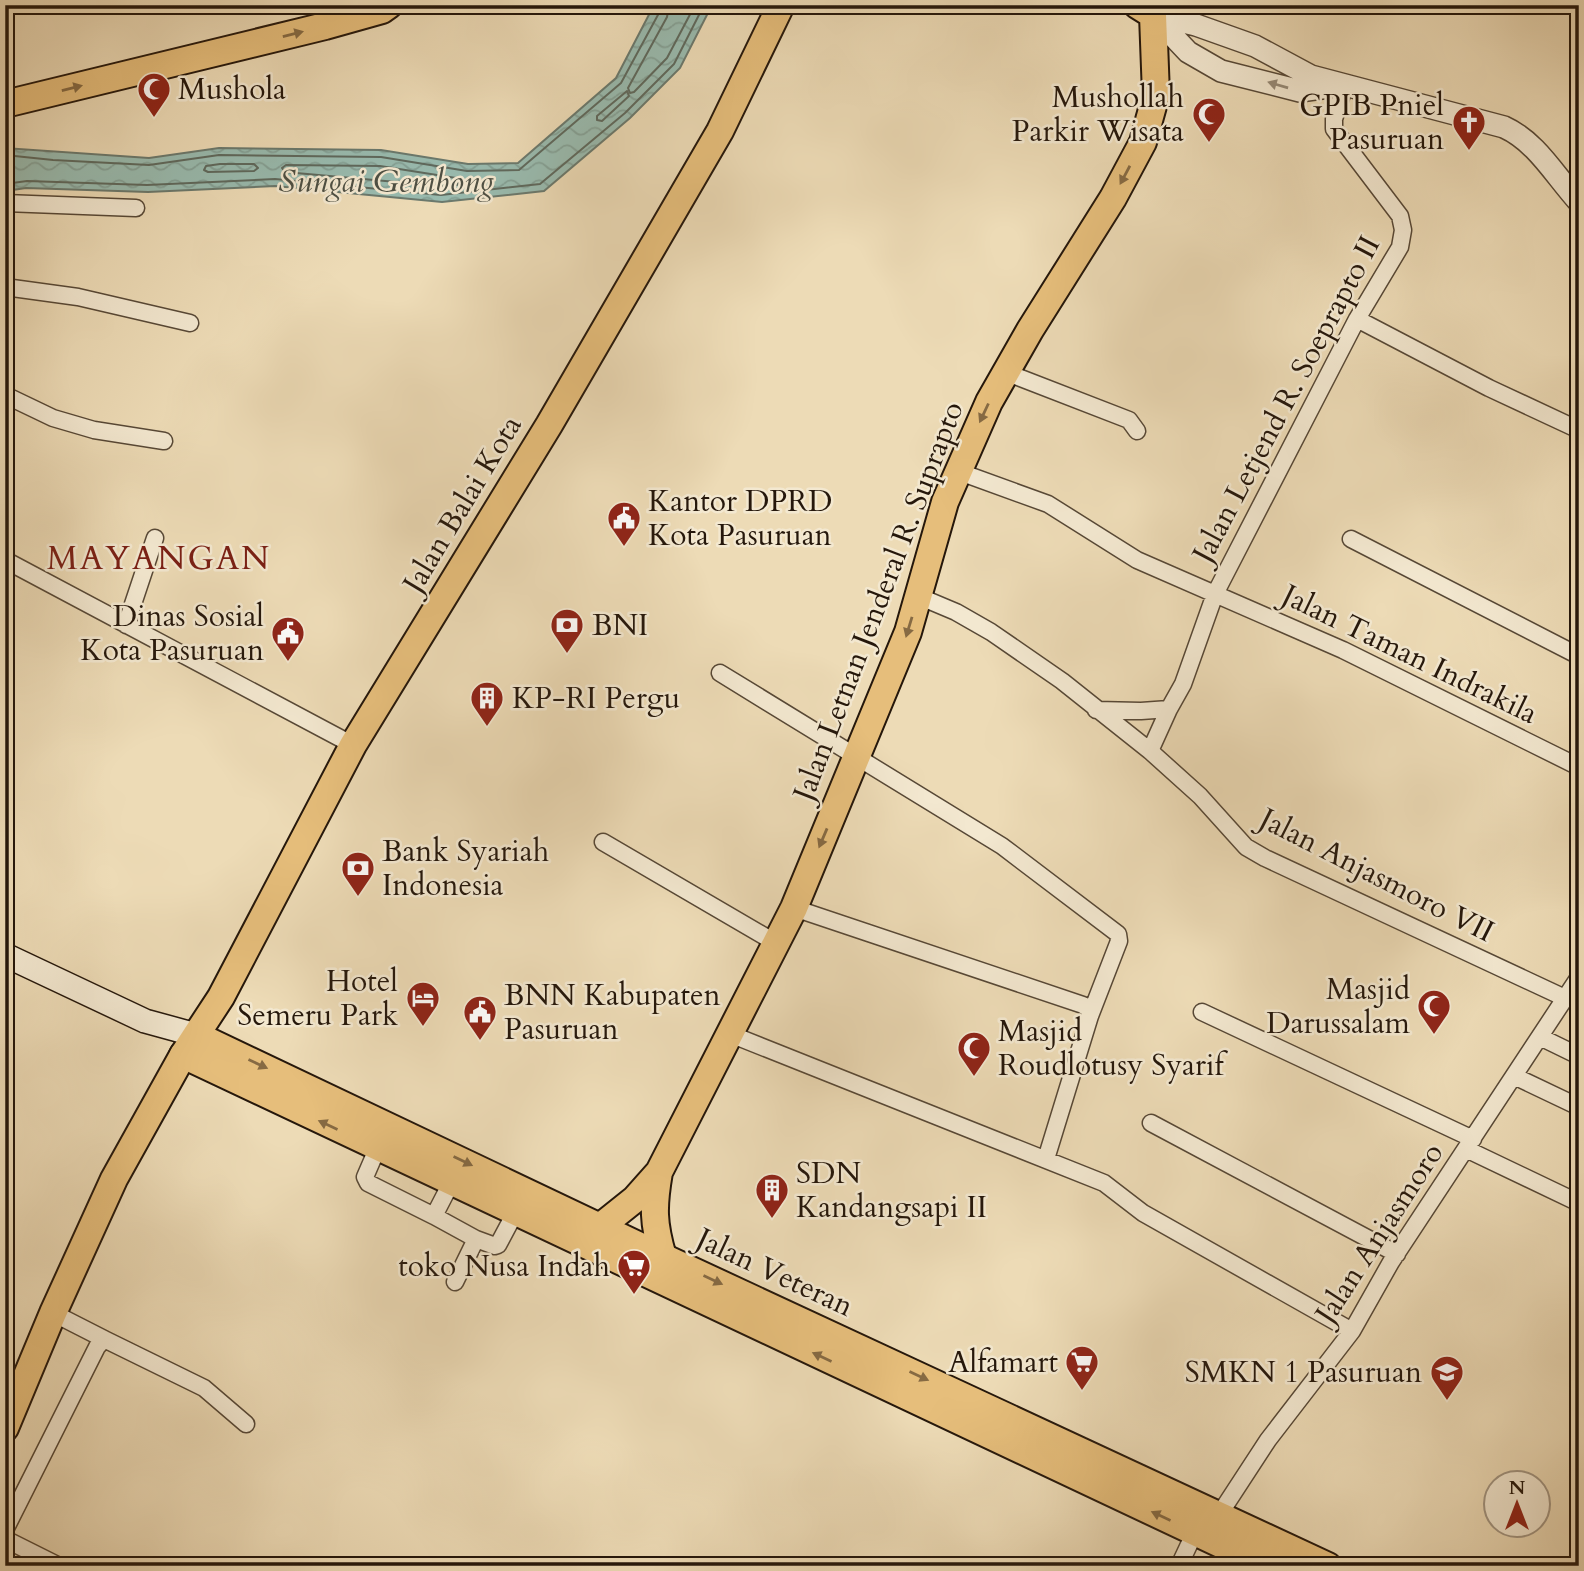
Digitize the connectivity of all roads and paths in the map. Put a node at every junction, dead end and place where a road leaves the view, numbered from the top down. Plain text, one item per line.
1 (389, 5) edge
2 (781, 5) edge
3 (1149, 9) edge
4 (1345, 85) junction
5 (5, 104) edge
6 (1579, 202) edge
7 (5, 203) edge
8 (136, 208) dead end
9 (5, 287) edge
10 (1357, 319) junction
11 (190, 323) dead end
12 (1005, 372) junction
13 (5, 395) edge
14 (1579, 430) edge
15 (1137, 431) dead end
16 (164, 442) dead end
17 (957, 471) junction
18 (155, 538) dead end
19 (1351, 539) dead end
20 (5, 560) edge
21 (1215, 594) junction
22 (918, 596) junction
23 (126, 625) junction
24 (1579, 656) edge
25 (720, 673) dead end
26 (1169, 709) junction
27 (1096, 710) junction
28 (353, 745) junction
29 (1150, 751) junction
30 (857, 758) junction
31 (1579, 767) edge
32 (603, 842) dead end
33 (794, 908) junction
34 (776, 943) junction
35 (5, 955) edge
36 (1579, 977) edge
37 (1564, 998) junction
38 (1202, 1012) dead end
39 (1090, 1016) junction
40 (730, 1034) junction
41 (1540, 1037) junction
42 (189, 1045) junction
43 (1579, 1056) edge
44 (1514, 1076) junction
45 (1579, 1107) edge
46 (1151, 1124) dead end
47 (382, 1136) junction
48 (1469, 1144) junction
49 (1046, 1159) junction
50 (659, 1172) junction
51 (451, 1183) junction
52 (1579, 1203) edge
53 (515, 1213) junction
54 (434, 1216) junction
55 (600, 1227) junction
56 (476, 1239) junction
57 (572, 1239) junction
58 (1397, 1254) junction
59 (663, 1257) junction
60 (455, 1282) dead end
61 (53, 1312) junction
62 (1352, 1331) junction
63 (104, 1339) junction
64 (246, 1424) dead end
65 (5, 1428) edge
66 (1065, 1457) junction
67 (1219, 1516) junction
68 (5, 1530) edge
69 (1195, 1532) junction
70 (5, 1539) edge
71 (59, 1566) edge
72 (1179, 1566) edge
73 (1267, 1566) edge
74 (1328, 1566) edge

5 -> 1 main road
2 - 28 main road, Jalan Balai Kota
3 - 4 street
4 -> 3 street
3 -> 12 main road, Jalan Letnan Jenderal R. Suprapto
4 - 6 street
4 - 10 street, Jalan Letjend R. Soeprapto II
7 - 8 street
9 - 11 street
10 - 14 street
10 - 21 street, Jalan Letjend R. Soeprapto II
12 - 15 street
12 -> 17 main road, Jalan Letnan Jenderal R. Suprapto
13 - 16 street
17 - 21 street, Jalan Taman Indrakila
17 - 22 main road, Jalan Letnan Jenderal R. Suprapto
18 - 23 street
19 - 24 street
20 - 23 street
21 - 26 street
21 - 31 street, Jalan Taman Indrakila
22 - 27 street
22 -> 30 main road, Jalan Letnan Jenderal R. Suprapto
23 - 28 street
25 - 30 street
26 - 27 street
26 - 29 street
27 - 29 street
28 - 42 main road, Jalan Balai Kota
29 - 37 street, Jalan Anjasmoro VII
30 -> 33 main road, Jalan Letnan Jenderal R. Suprapto
30 - 39 street
32 - 34 street
33 - 34 main road, Jalan Letnan Jenderal R. Suprapto
33 - 39 street
34 - 40 main road, Jalan Letnan Jenderal R. Suprapto
35 - 42 main road
36 - 37 street, Jalan Anjasmoro
37 - 41 street, Jalan Anjasmoro
38 - 48 street
39 - 49 street
40 - 49 street
40 - 50 main road, Jalan Letnan Jenderal R. Suprapto
41 - 43 street
41 - 44 street, Jalan Anjasmoro
42 - 47 main road, Jalan Veteran
42 - 61 main road, Jalan Balai Kota
44 - 45 street
44 - 48 street, Jalan Anjasmoro
46 - 58 street
47 - 51 main road, Jalan Veteran
47 - 54 street
47 -> 55 main road, Jalan Veteran
48 - 52 street
48 - 58 street, Jalan Anjasmoro
49 - 62 street
50 - 55 main road
50 - 59 main road
51 - 53 main road, Jalan Veteran
51 - 54 street
53 - 56 street
53 - 57 main road, Jalan Veteran
54 - 56 street
55 - 57 main road
55 - 59 main road, Jalan Veteran
56 - 60 street
66 -> 57 main road, Jalan Veteran
58 - 62 street, Jalan Anjasmoro
59 -> 66 main road, Jalan Veteran
61 - 63 street
61 - 65 main road, Jalan Balai Kota
62 - 67 street, Jalan Anjasmoro
63 - 64 street
63 - 68 street
66 - 67 main road, Jalan Veteran
69 -> 66 main road, Jalan Veteran
67 - 74 main road, Jalan Veteran
69 - 72 street
69 - 73 main road, Jalan Veteran
70 - 71 street

